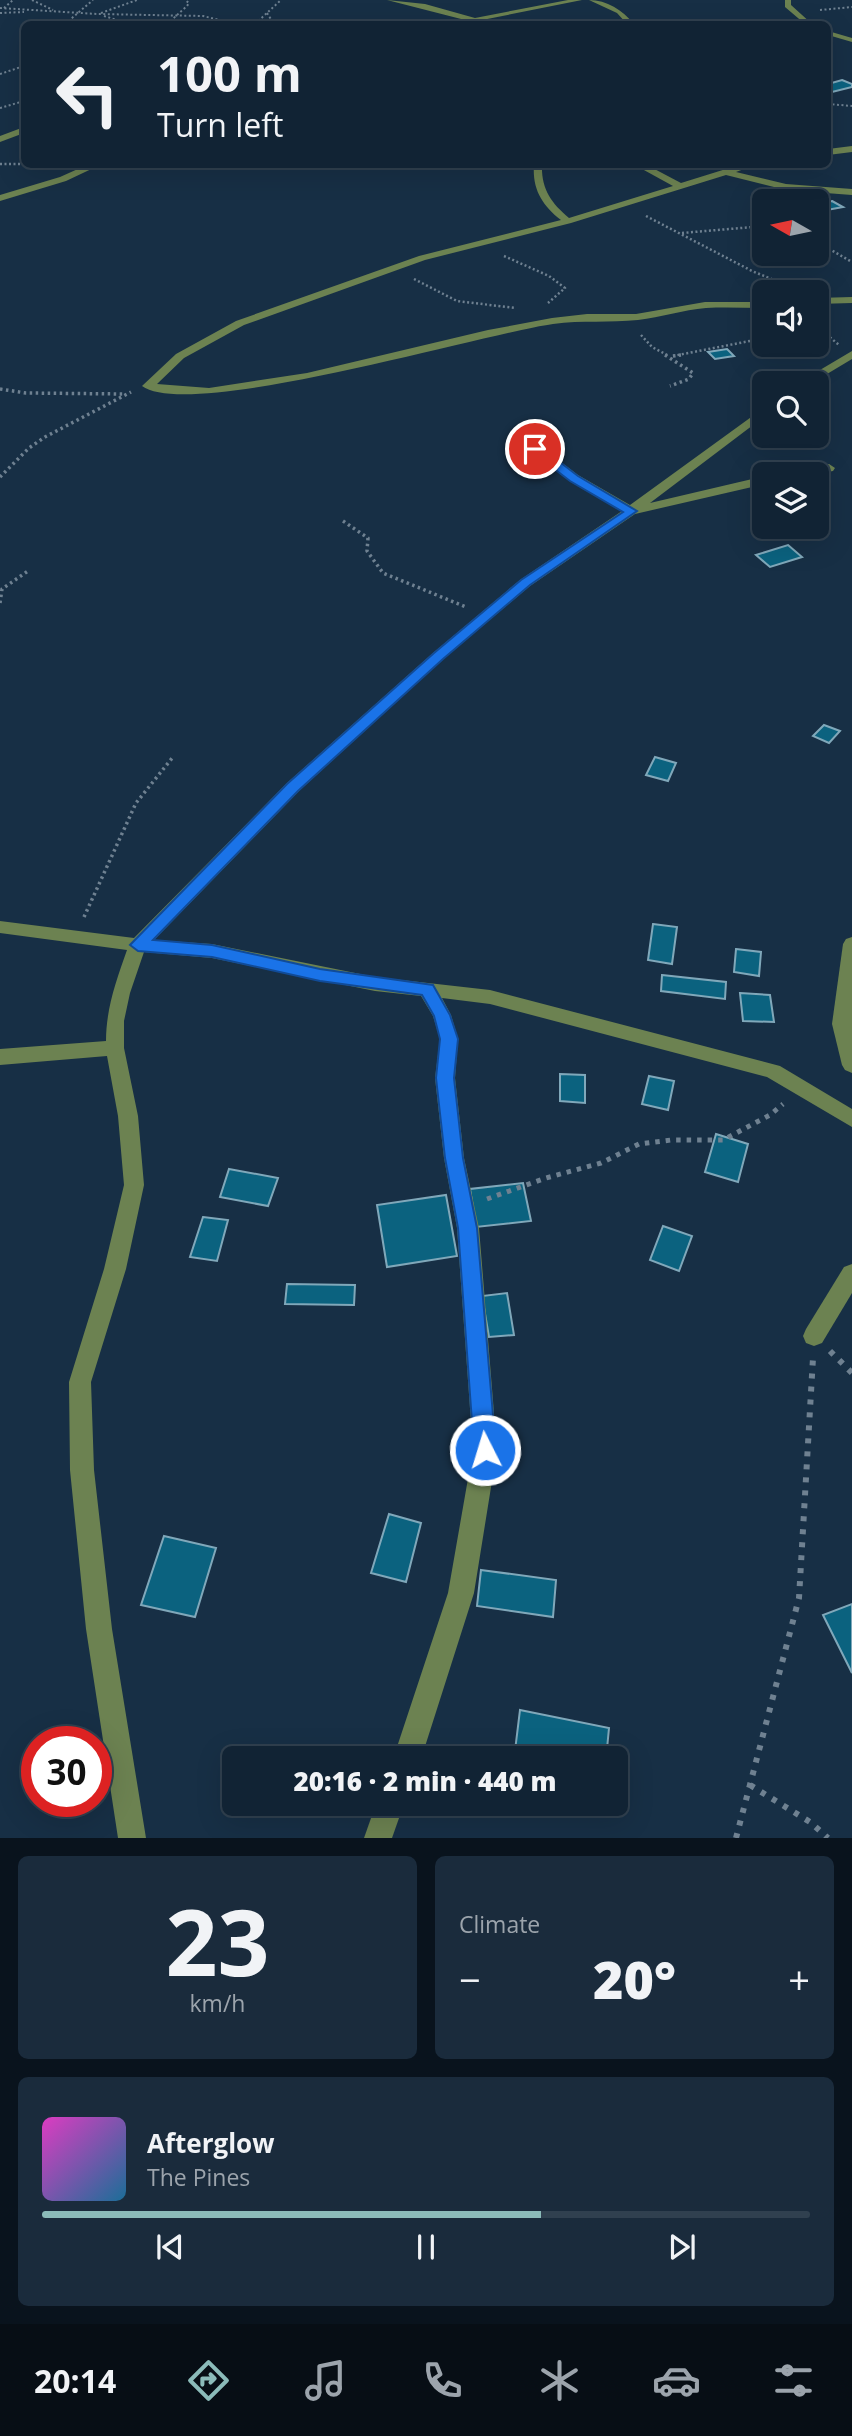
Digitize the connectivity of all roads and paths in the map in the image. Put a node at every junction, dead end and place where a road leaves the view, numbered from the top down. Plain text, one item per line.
1 (13, 0) edge
2 (32, 0) edge
3 (93, 0) edge
4 (137, 0) edge
5 (185, 0) edge
6 (281, 0) edge
7 (390, 0) edge
8 (579, 0) edge
9 (592, 0) edge
10 (788, 0) edge
11 (42, 1) edge
12 (852, 7) edge
13 (2, 8) edge
14 (47, 10) junction
15 (54, 11) junction
16 (78, 12) junction
17 (794, 12) junction
18 (0, 13) edge
19 (267, 13) junction
20 (97, 14) junction
21 (178, 15) junction
22 (474, 20) junction
23 (68, 21) edge
24 (120, 21) edge
25 (171, 21) edge
26 (227, 21) edge
27 (258, 21) edge
28 (272, 21) edge
29 (469, 21) edge
30 (628, 21) edge
31 (805, 21) edge
32 (831, 34) edge
33 (852, 40) edge
34 (21, 67) edge
35 (0, 74) edge
36 (21, 102) edge
37 (831, 104) edge
38 (852, 106) edge
39 (0, 108) edge
40 (21, 132) edge
41 (2, 137) edge
42 (852, 149) edge
43 (831, 152) edge
44 (0, 164) edge
45 (21, 164) edge
46 (89, 168) edge
47 (538, 168) edge
48 (644, 168) edge
49 (737, 168) edge
50 (723, 172) junction
51 (678, 186) junction
52 (852, 192) edge
53 (0, 198) edge
54 (620, 205) junction
55 (568, 221) junction
56 (752, 227) edge
57 (680, 233) junction
58 (496, 238) junction
59 (830, 249) edge
60 (852, 262) edge
61 (397, 267) junction
62 (774, 280) edge
63 (852, 300) edge
64 (829, 301) edge
65 (752, 305) edge
66 (537, 314) junction
67 (636, 317) junction
68 (552, 321) junction
69 (829, 336) edge
70 (752, 341) edge
71 (851, 354) edge
72 (672, 356) junction
73 (823, 371) edge
74 (148, 386) junction
75 (670, 386) dead end
76 (0, 389) edge
77 (125, 394) junction
78 (752, 420) edge
79 (516, 434) dead end
80 (0, 477) edge
81 (752, 483) edge
82 (631, 511) junction
83 (343, 521) dead end
84 (28, 571) dead end
85 (0, 603) edge
86 (486, 616) junction
87 (173, 757) dead end
88 (0, 927) edge
89 (75, 937) junction
90 (852, 944) edge
91 (138, 945) junction
92 (427, 990) junction
93 (115, 1048) junction
94 (0, 1057) edge
95 (852, 1065) edge
96 (803, 1089) junction
97 (852, 1119) edge
98 (464, 1207) junction
99 (852, 1274) edge
100 (814, 1336) joint
101 (411, 1746) edge
102 (750, 1785) junction
103 (386, 1816) edge
104 (132, 1838) edge
105 (378, 1838) edge
106 (736, 1838) edge
107 (828, 1838) edge

1 - 13 path
2 - 11 path
3 - 16 path
4 - 20 path
5 - 21 path
6 - 19 path
7 - 22 street
8 - 22 street
9 - 30 street
10 - 17 street
11 - 15 path
12 - 17 path
13 - 14 path
14 - 15 path
14 - 18 path
15 - 16 path
16 - 20 path
16 - 23 path
17 - 31 street
19 - 27 path
19 - 28 path
20 - 21 path
20 - 24 path
21 - 25 path
21 - 26 path
22 - 29 street
32 - 33 street
34 - 35 path
36 - 39 path
37 - 38 path
40 - 41 street
42 - 43 street
44 - 45 path
46 - 53 street
47 - 55 street
48 - 51 street
49 - 50 street
50 - 51 street
50 - 52 street
51 - 54 street
54 - 55 street
54 - 57 path
55 - 58 street
56 - 57 path
57 - 62 path
58 - 61 street
58 - 66 path
59 - 60 path
61 - 66 path
61 - 74 street
63 - 64 street
65 - 67 street
66 - 68 path
67 - 68 street
67 - 72 path
68 - 74 street
69 - 71 path
70 - 72 path
71 - 73 street
72 - 75 path
74 - 77 path
76 - 77 path
77 - 80 path
78 - 82 street
79 - 82 street
81 - 82 street
82 - 86 street
83 - 86 path
84 - 85 path
86 - 91 street
87 - 89 path
88 - 89 street
89 - 91 street
90 - 95 street
91 - 92 street
91 - 93 street
92 - 96 street
92 - 98 street
93 - 94 street
93 - 104 street
96 - 97 street
96 - 98 path
98 - 101 street
99 - 100 street
100 - 102 path
102 - 106 path
102 - 107 path
103 - 105 street

